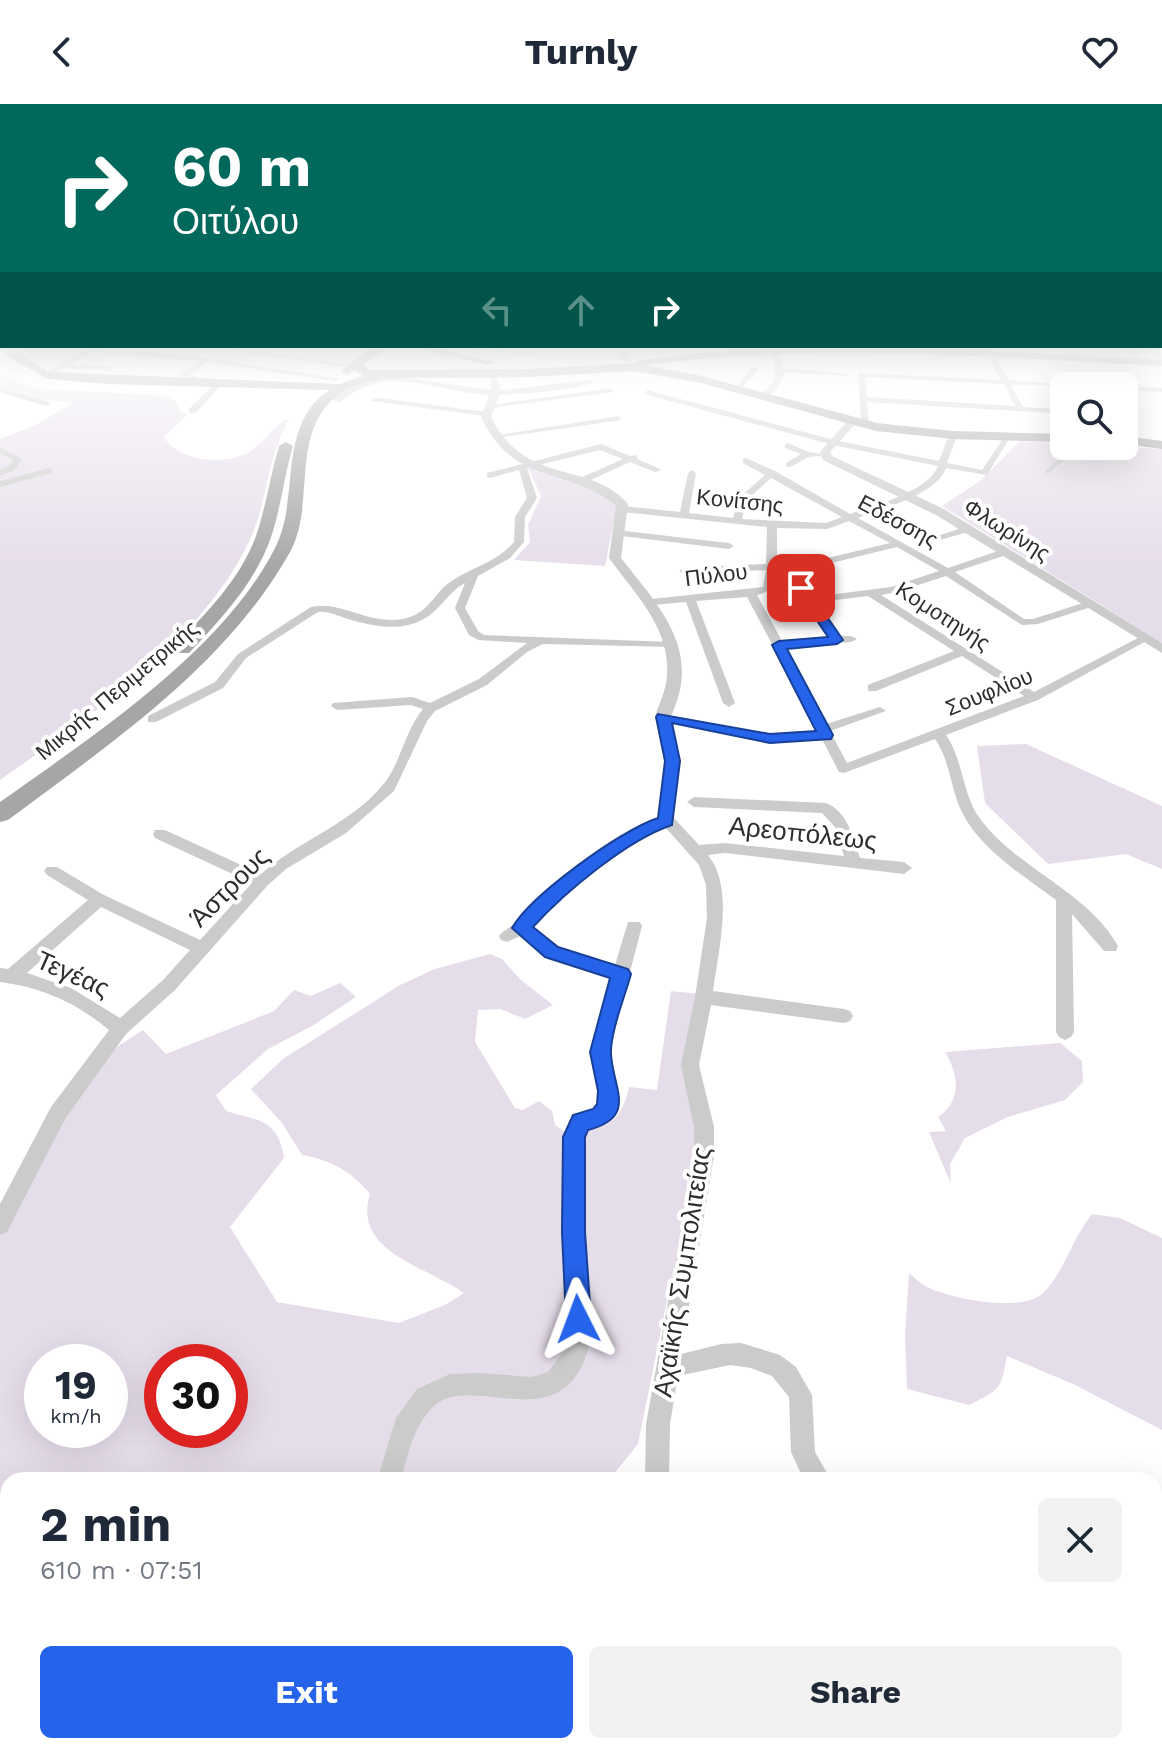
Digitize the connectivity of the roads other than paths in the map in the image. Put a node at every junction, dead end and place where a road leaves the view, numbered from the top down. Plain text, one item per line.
1 (299, 418) edge
2 (313, 418) edge
3 (489, 418) edge
4 (619, 418) dead end
5 (744, 418) edge
6 (838, 418) edge
7 (860, 418) edge
8 (859, 424) junction
9 (953, 435) junction
10 (496, 436) junction
11 (1009, 436) junction
12 (1050, 437) edge
13 (833, 442) junction
14 (1138, 442) edge
15 (1162, 445) edge
16 (788, 446) dead end
17 (0, 450) edge
18 (643, 453) dead end
19 (808, 454) junction
20 (825, 455) junction
21 (630, 459) junction
22 (1061, 460) edge
23 (746, 461) dead end
24 (942, 464) junction
25 (789, 465) dead end
26 (526, 466) junction
27 (658, 470) dead end
28 (49, 471) dead end
29 (1047, 472) dead end
30 (0, 473) edge
31 (692, 473) dead end
32 (772, 473) junction
33 (490, 475) dead end
34 (581, 481) junction
35 (0, 484) edge
36 (908, 496) junction
37 (623, 509) junction
38 (684, 515) junction
39 (851, 519) junction
40 (737, 521) junction
41 (772, 525) junction
42 (968, 529) junction
43 (616, 533) junction
44 (930, 540) dead end
45 (899, 544) junction
46 (729, 546) dead end
47 (1005, 552) junction
48 (769, 567) junction
49 (684, 571) dead end
50 (948, 572) junction
51 (474, 574) junction
52 (801, 588) dead end
53 (751, 593) junction
54 (872, 594) junction
55 (836, 597) dead end
56 (690, 599) junction
57 (652, 602) junction
58 (1087, 605) junction
59 (543, 639) junction
60 (851, 639) dead end
61 (1144, 639) junction
62 (837, 640) junction
63 (672, 645) junction
64 (779, 645) junction
65 (1162, 649) edge
66 (963, 652) junction
67 (872, 688) dead end
68 (132, 691) dead end
69 (1034, 697) junction
70 (729, 703) dead end
71 (337, 706) dead end
72 (431, 708) junction
73 (880, 711) dead end
74 (663, 717) junction
75 (152, 719) dead end
76 (91, 723) dead end
77 (824, 732) junction
78 (938, 734) junction
79 (0, 792) edge
80 (694, 802) dead end
81 (0, 814) edge
82 (667, 821) junction
83 (160, 834) dead end
84 (697, 851) junction
85 (854, 863) junction
86 (904, 868) dead end
87 (52, 871) dead end
88 (263, 881) junction
89 (1064, 898) junction
90 (99, 899) junction
91 (634, 926) dead end
92 (1110, 946) dead end
93 (201, 948) junction
94 (621, 974) junction
95 (6, 975) edge
96 (704, 997) junction
97 (844, 1016) dead end
98 (120, 1029) junction
99 (1065, 1032) dead end
100 (0, 1225) edge
101 (668, 1362) junction
102 (391, 1472) edge
103 (655, 1472) edge
104 (814, 1472) edge

1 - 68 main road, Μικρής Περιμετρικής
2 - 81 main road, Μικρής Περιμετρικής
3 - 10 street
4 - 10 street
5 - 13 street
6 - 8 main road
7 - 8 street
8 - 9 main road
8 - 13 street
9 - 11 main road
9 - 24 street
10 - 26 street
11 - 12 main road
11 - 24 street
13 - 20 street
13 - 24 street
14 - 15 main road
16 - 19 street, Φλωρίνης
17 - 30 street
18 - 21 street
19 - 20 street, Φλωρίνης
19 - 25 street
20 - 36 street, Φλωρίνης
21 - 26 street
21 - 27 street
21 - 34 street
22 - 29 street
23 - 32 street, Εδέσσης
24 - 36 street, Κονίτσης
26 - 33 street
26 - 34 street
26 - 51 street
28 - 35 street
31 - 38 street
32 - 39 street, Εδέσσης
32 - 40 street
34 - 37 street
36 - 39 street, Κονίτσης
36 - 42 street, Φλωρίνης
37 - 38 street, Κονίτσης
37 - 43 street
38 - 40 street, Κονίτσης
39 - 41 street, Κονίτσης
39 - 45 street, Εδέσσης
40 - 41 street, Κονίτσης
41 - 48 street, Πύλου
42 - 44 street
42 - 47 street, Φλωρίνης
43 - 46 street
43 - 57 street
45 - 48 street
45 - 50 street, Εδέσσης
47 - 50 street
47 - 58 street, Φλωρίνης
48 - 49 street
48 - 53 street, Πύλου
50 - 54 street
50 - 58 street, Εδέσσης
51 - 59 street
51 - 75 street
52 - 62 street
53 - 56 street, Πύλου
53 - 64 street
54 - 55 street
54 - 66 street, Κομοτηνής
56 - 57 street, Πύλου
56 - 70 street
57 - 63 street
58 - 61 street, Φλωρίνης
59 - 63 street
59 - 72 street
60 - 62 street
61 - 65 street, Φλωρίνης
61 - 69 street, Σουφλίου
62 - 64 street
63 - 74 street
64 - 77 street
66 - 67 street
66 - 69 street, Κομοτηνής
69 - 78 street, Σουφλίου
71 - 72 street
72 - 88 street, Άστρους
73 - 77 street
74 - 77 street
74 - 82 street
76 - 79 main road, Μικρής Περιμετρικής
77 - 78 street, Σουφλίου
78 - 89 street
80 - 85 street
82 - 84 street, Αχαϊκής Συμπολιτείας
82 - 94 street
83 - 88 street
84 - 85 street, Αρεοπόλεως
84 - 96 street, Αχαϊκής Συμπολιτείας
85 - 86 street, Αρεοπόλεως
87 - 90 street
88 - 93 street, Άστρους
89 - 92 street
89 - 99 street
90 - 93 street
90 - 95 street
91 - 94 street
93 - 98 street, Άστρους
94 - 102 street
95 - 98 street, Τεγέας
96 - 97 street
96 - 101 street, Αχαϊκής Συμπολιτείας
98 - 100 street, Άστρους
101 - 103 street, Αχαϊκής Συμπολιτείας
101 - 104 street

